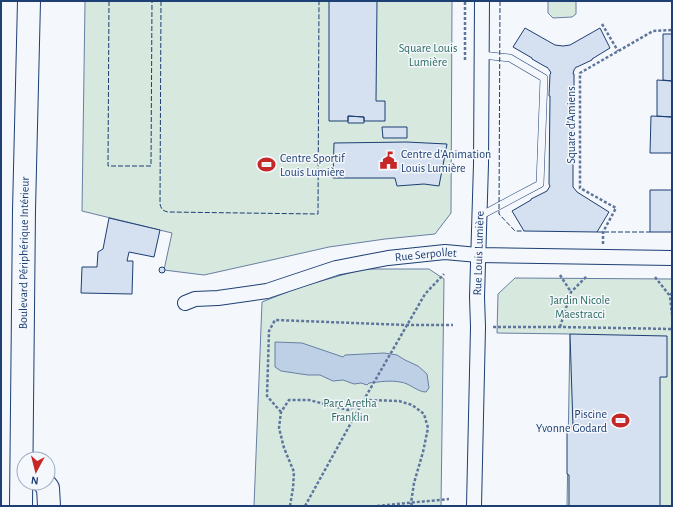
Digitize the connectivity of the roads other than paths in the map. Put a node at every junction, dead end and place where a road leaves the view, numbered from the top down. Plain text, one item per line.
1 (29, 1) edge
2 (482, 1) edge
3 (482, 54) junction
4 (480, 216) junction
5 (478, 255) junction
6 (672, 258) edge
7 (185, 303) dead end
8 (25, 451) edge
9 (22, 491) edge
10 (48, 491) edge
11 (21, 506) edge
12 (49, 506) edge
13 (474, 506) edge

1 - 8 highway, Boulevard Périphérique Intérieur
2 - 3 street, Rue Louis Lumière
3 - 4 street, Rue Louis Lumière
3 - 4 lane
4 - 5 street, Rue Louis Lumière
5 - 6 street, Rue Serpollet
5 - 7 street, Rue Serpollet
5 - 13 street, Rue Louis Lumière
9 - 11 highway, Boulevard Périphérique Intérieur
10 - 12 highway

